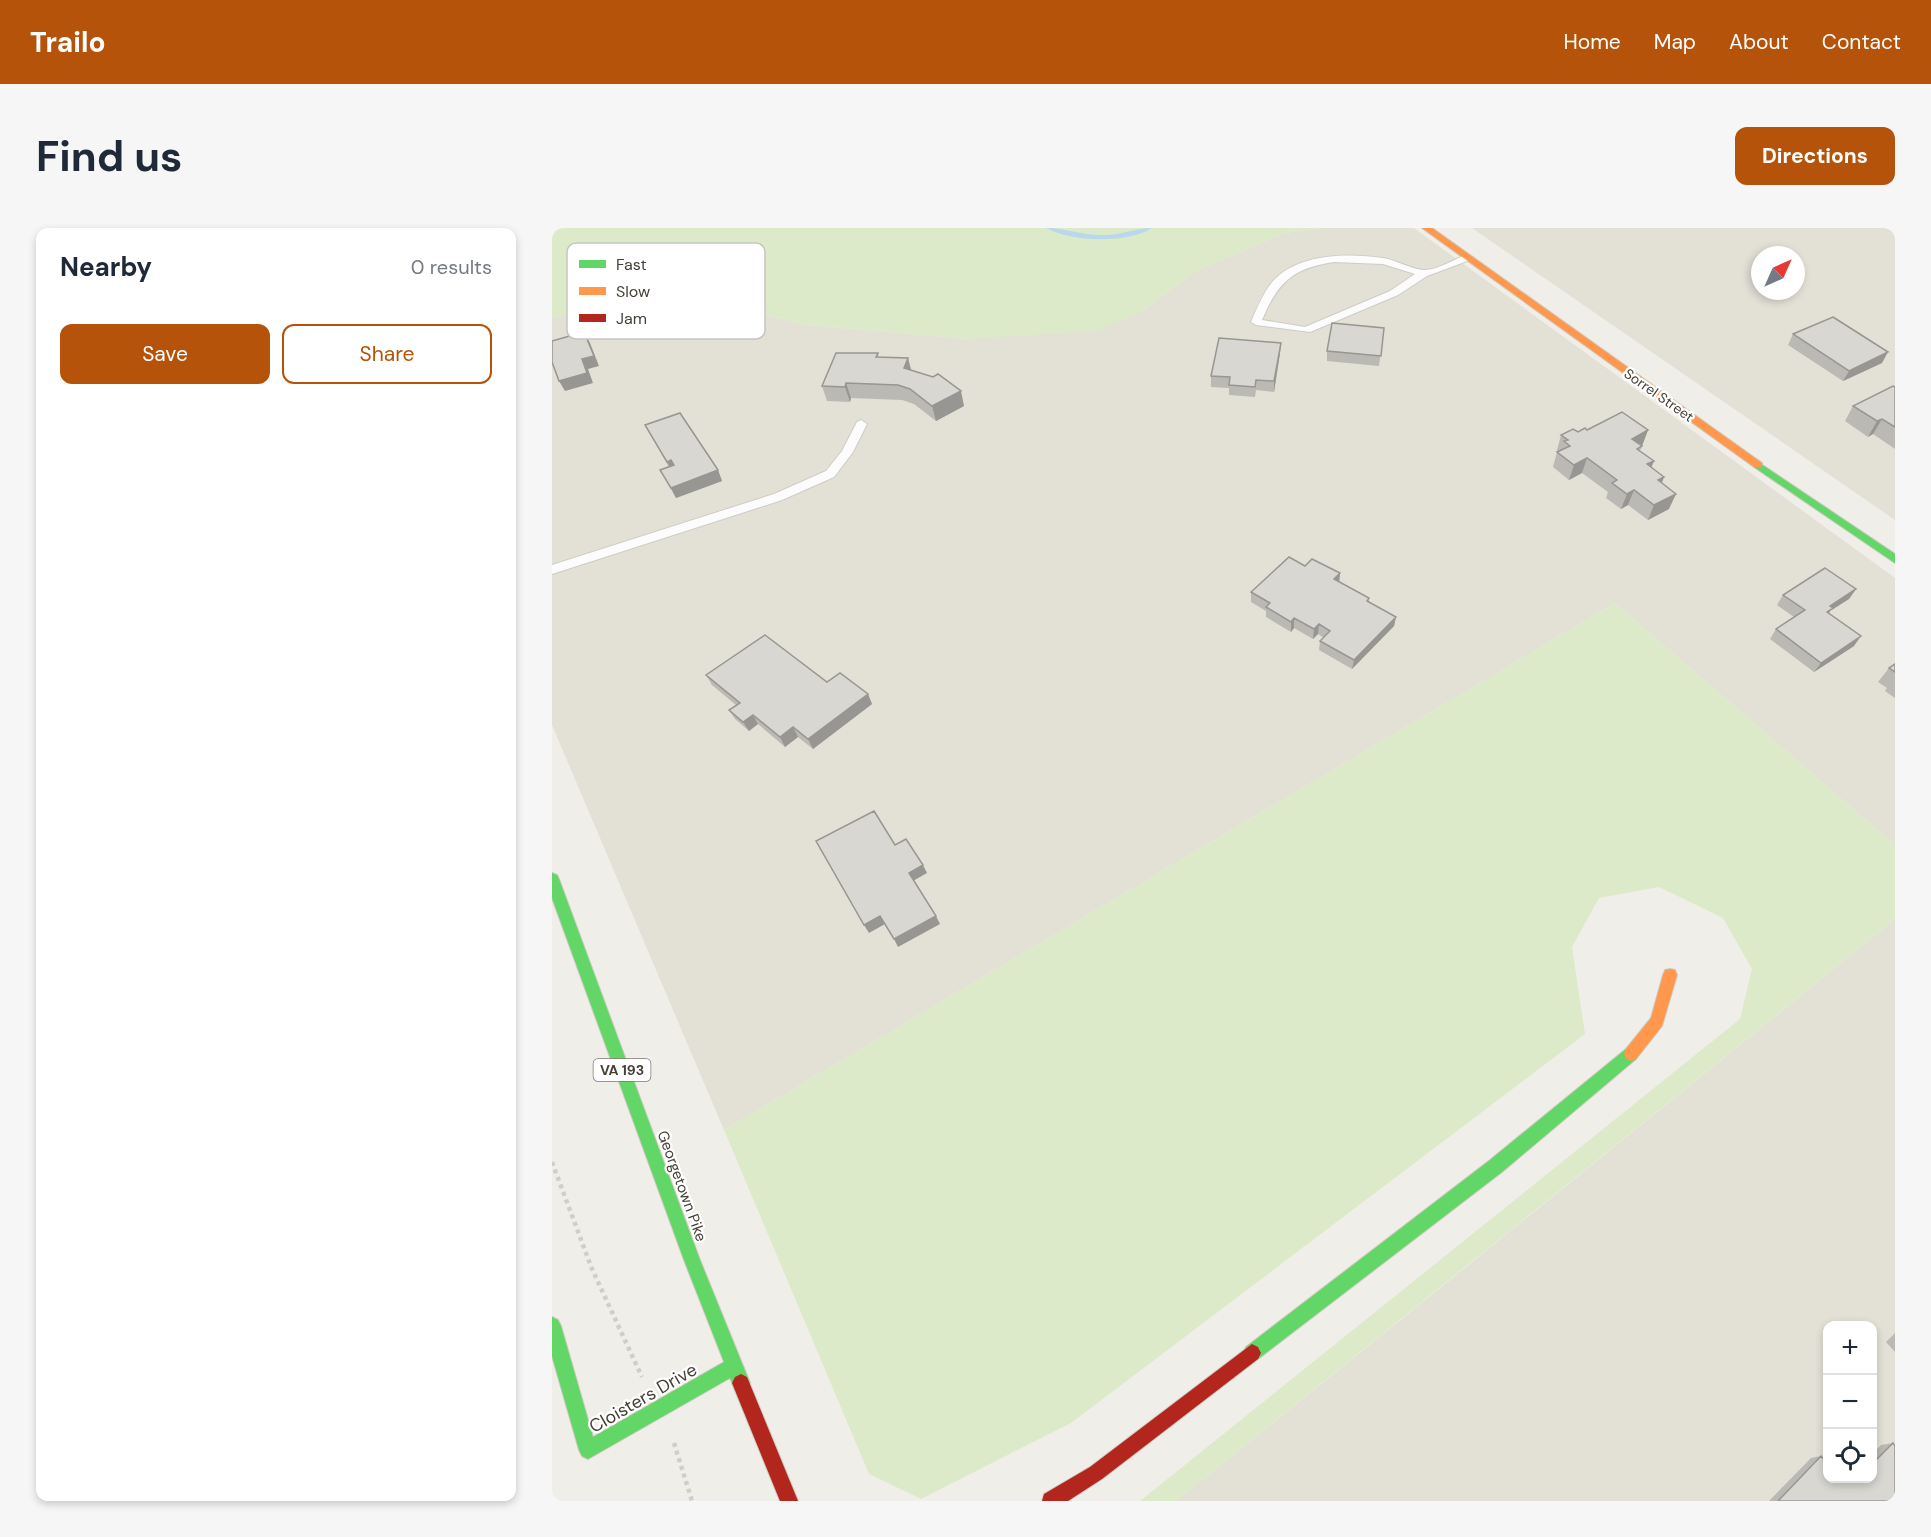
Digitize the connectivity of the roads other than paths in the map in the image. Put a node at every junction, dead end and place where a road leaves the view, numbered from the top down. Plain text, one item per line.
1 (1426, 228) edge
2 (1467, 258) junction
3 (1424, 273) junction
4 (861, 424) dead end
5 (1895, 560) edge
6 (552, 570) edge
7 (552, 879) edge
8 (1670, 975) dead end
9 (552, 1326) edge
10 (734, 1366) junction
11 (789, 1501) edge
12 (1051, 1501) edge

1 - 2 street, Sorrel Street
2 - 3 lane
2 - 5 street, Sorrel Street
3 - 3 lane
4 - 6 lane
7 - 10 street, Georgetown Pike / VA 193
8 - 12 street
9 - 10 street, Cloisters Drive
10 - 11 street, Georgetown Pike / VA 193

